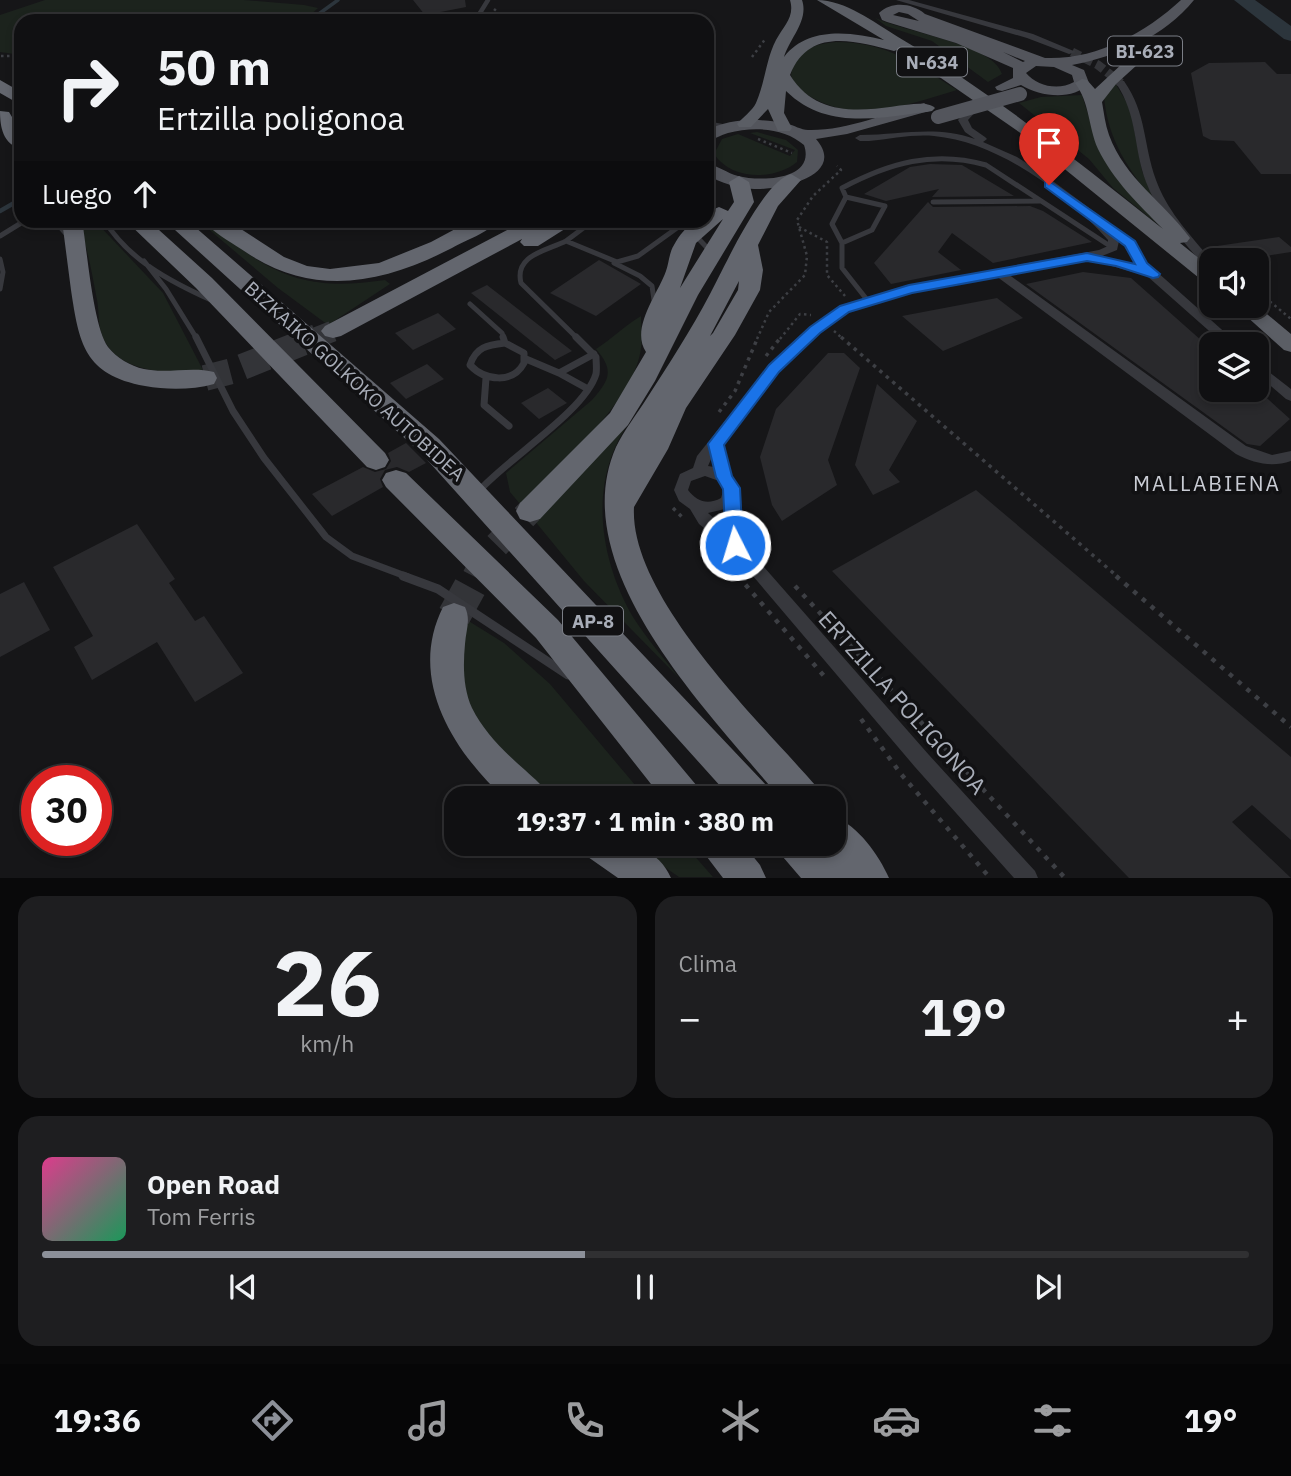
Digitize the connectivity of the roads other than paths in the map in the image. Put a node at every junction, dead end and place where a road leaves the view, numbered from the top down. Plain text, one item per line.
1 (796, 0) edge
2 (823, 0) edge
3 (834, 0) edge
4 (1190, 5) edge
5 (893, 6) edge
6 (915, 19) junction
7 (1072, 52) tunnel mouth
8 (1143, 52) junction
9 (1049, 63) junction
10 (783, 75) junction
11 (1021, 80) junction
12 (1082, 80) junction
13 (1121, 83) tunnel mouth
14 (1095, 101) junction
15 (975, 107) junction
16 (933, 112) junction
17 (1, 115) edge
18 (745, 124) junction
19 (714, 125) edge
20 (725, 127) junction
21 (784, 128) junction
22 (714, 132) edge
23 (1034, 134) junction
24 (14, 136) edge
25 (801, 136) junction
26 (860, 138) junction
27 (988, 145) junction
28 (816, 154) junction
29 (714, 171) edge
30 (733, 180) junction
31 (791, 180) junction
32 (846, 197) junction
33 (1042, 201) junction
34 (933, 202) dead end
35 (715, 212) edge
36 (1091, 214) junction
37 (714, 225) edge
38 (63, 228) edge
39 (74, 228) edge
40 (111, 228) edge
41 (143, 228) edge
42 (183, 228) edge
43 (225, 228) edge
44 (460, 228) edge
45 (472, 228) edge
46 (482, 228) edge
47 (501, 228) edge
48 (514, 228) edge
49 (528, 228) edge
50 (541, 228) edge
51 (567, 231) edge
52 (698, 237) edge
53 (842, 243) junction
54 (1113, 248) junction
55 (78, 251) junction
56 (1199, 255) edge
57 (638, 256) junction
58 (1087, 257) junction
59 (1199, 258) edge
60 (0, 259) edge
61 (406, 260) junction
62 (607, 260) junction
63 (144, 261) junction
64 (1199, 262) edge
65 (999, 273) junction
66 (636, 274) junction
67 (1153, 274) junction
68 (0, 289) edge
69 (410, 291) junction
70 (868, 301) junction
71 (470, 304) dead end
72 (227, 307) junction
73 (1260, 318) edge
74 (1266, 318) edge
75 (333, 331) tunnel mouth
76 (1218, 332) edge
77 (505, 343) junction
78 (1291, 343) edge
79 (594, 355) junction
80 (526, 359) junction
81 (674, 365) junction
82 (559, 373) junction
83 (1269, 377) edge
84 (205, 378) tunnel mouth
85 (486, 378) junction
86 (588, 389) junction
87 (1291, 396) edge
88 (509, 426) dead end
89 (716, 444) junction
90 (1291, 456) edge
91 (699, 471) junction
92 (724, 477) junction
93 (477, 494) junction
94 (731, 495) junction
95 (620, 505) junction
96 (696, 506) junction
97 (530, 511) tunnel mouth
98 (739, 551) junction
99 (454, 616) tunnel mouth
100 (610, 706) junction
101 (516, 786) edge
102 (674, 786) edge
103 (743, 786) edge
104 (793, 786) edge
105 (846, 848) edge
106 (620, 856) edge
107 (730, 856) edge
108 (807, 856) edge
109 (652, 877) edge
110 (747, 877) edge
111 (827, 877) edge
112 (870, 877) edge
113 (1028, 877) edge

1 - 18 highway
2 - 23 highway, N-634
3 - 5 highway
4 - 8 main road, BI-623
4 - 9 main road, BI-623
5 - 6 main road
5 - 7 street
6 - 9 main road
6 - 11 main road
8 - 12 main road, BI-623
8 - 14 highway
9 - 11 main road
9 - 12 main road
10 - 16 highway
10 - 21 highway
10 - 23 highway
11 - 12 main road
11 - 15 main road, bridge
11 - 16 main road
12 - 14 highway
13 - 56 street
14 - 59 highway
15 - 16 main road, bridge
15 - 27 street
16 - 25 main road
16 - 26 main road
17 - 24 highway
18 - 20 main road
18 - 21 main road
19 - 20 street
20 - 22 main road
21 - 25 main road
23 - 64 highway, N-634
25 - 28 main road
26 - 27 street
26 - 28 main road
27 - 36 street
28 - 31 main road
29 - 30 main road
30 - 31 main road
30 - 35 highway
30 - 37 highway
31 - 81 highway
32 - 33 lane
32 - 53 lane
32 - 53 lane
33 - 34 lane
33 - 54 lane
36 - 54 street
36 - 67 street
38 - 55 lane
39 - 55 highway
40 - 63 lane
41 - 72 highway, BIZKAIKO GOLKOKO AUTOBIDEA / AP-8
42 - 93 highway, BIZKAIKO GOLKOKO AUTOBIDEA / AP-8
43 - 61 highway
44 - 61 highway
45 - 61 highway
46 - 61 highway
47 - 69 highway
48 - 69 highway
49 - 69 highway
50 - 69 highway
51 - 62 lane
51 - 69 highway
51 - 79 lane
52 - 57 lane
52 - 81 highway
52 - 81 highway
53 - 70 lane
54 - 58 street
55 - 84 highway
57 - 62 lane
57 - 66 lane
58 - 65 street
58 - 67 street
60 - 68 lane
62 - 66 lane
63 - 72 lane
63 - 100 lane
65 - 70 street
65 - 90 street
66 - 81 lane
67 - 76 street
69 - 75 highway
70 - 89 street
71 - 77 lane
72 - 100 highway, BIZKAIKO GOLKOKO AUTOBIDEA / AP-8
73 - 78 highway
74 - 78 highway
77 - 80 lane
77 - 85 lane
79 - 82 lane
79 - 86 lane
80 - 82 lane
80 - 85 lane
81 - 95 highway
81 - 95 highway
81 - 97 highway
82 - 86 lane
83 - 87 street
85 - 88 lane
86 - 93 lane
89 - 91 street
89 - 92 street
91 - 92 street
91 - 96 street
92 - 94 street
93 - 103 highway, BIZKAIKO GOLKOKO AUTOBIDEA / AP-8
94 - 96 street
94 - 98 street
95 - 104 highway
96 - 98 street, ERTZILLA POLIGONOA
98 - 113 street, ERTZILLA POLIGONOA
99 - 101 highway
100 - 102 highway, BIZKAIKO GOLKOKO AUTOBIDEA / AP-8
105 - 112 highway
106 - 109 highway
107 - 110 highway
108 - 111 highway

